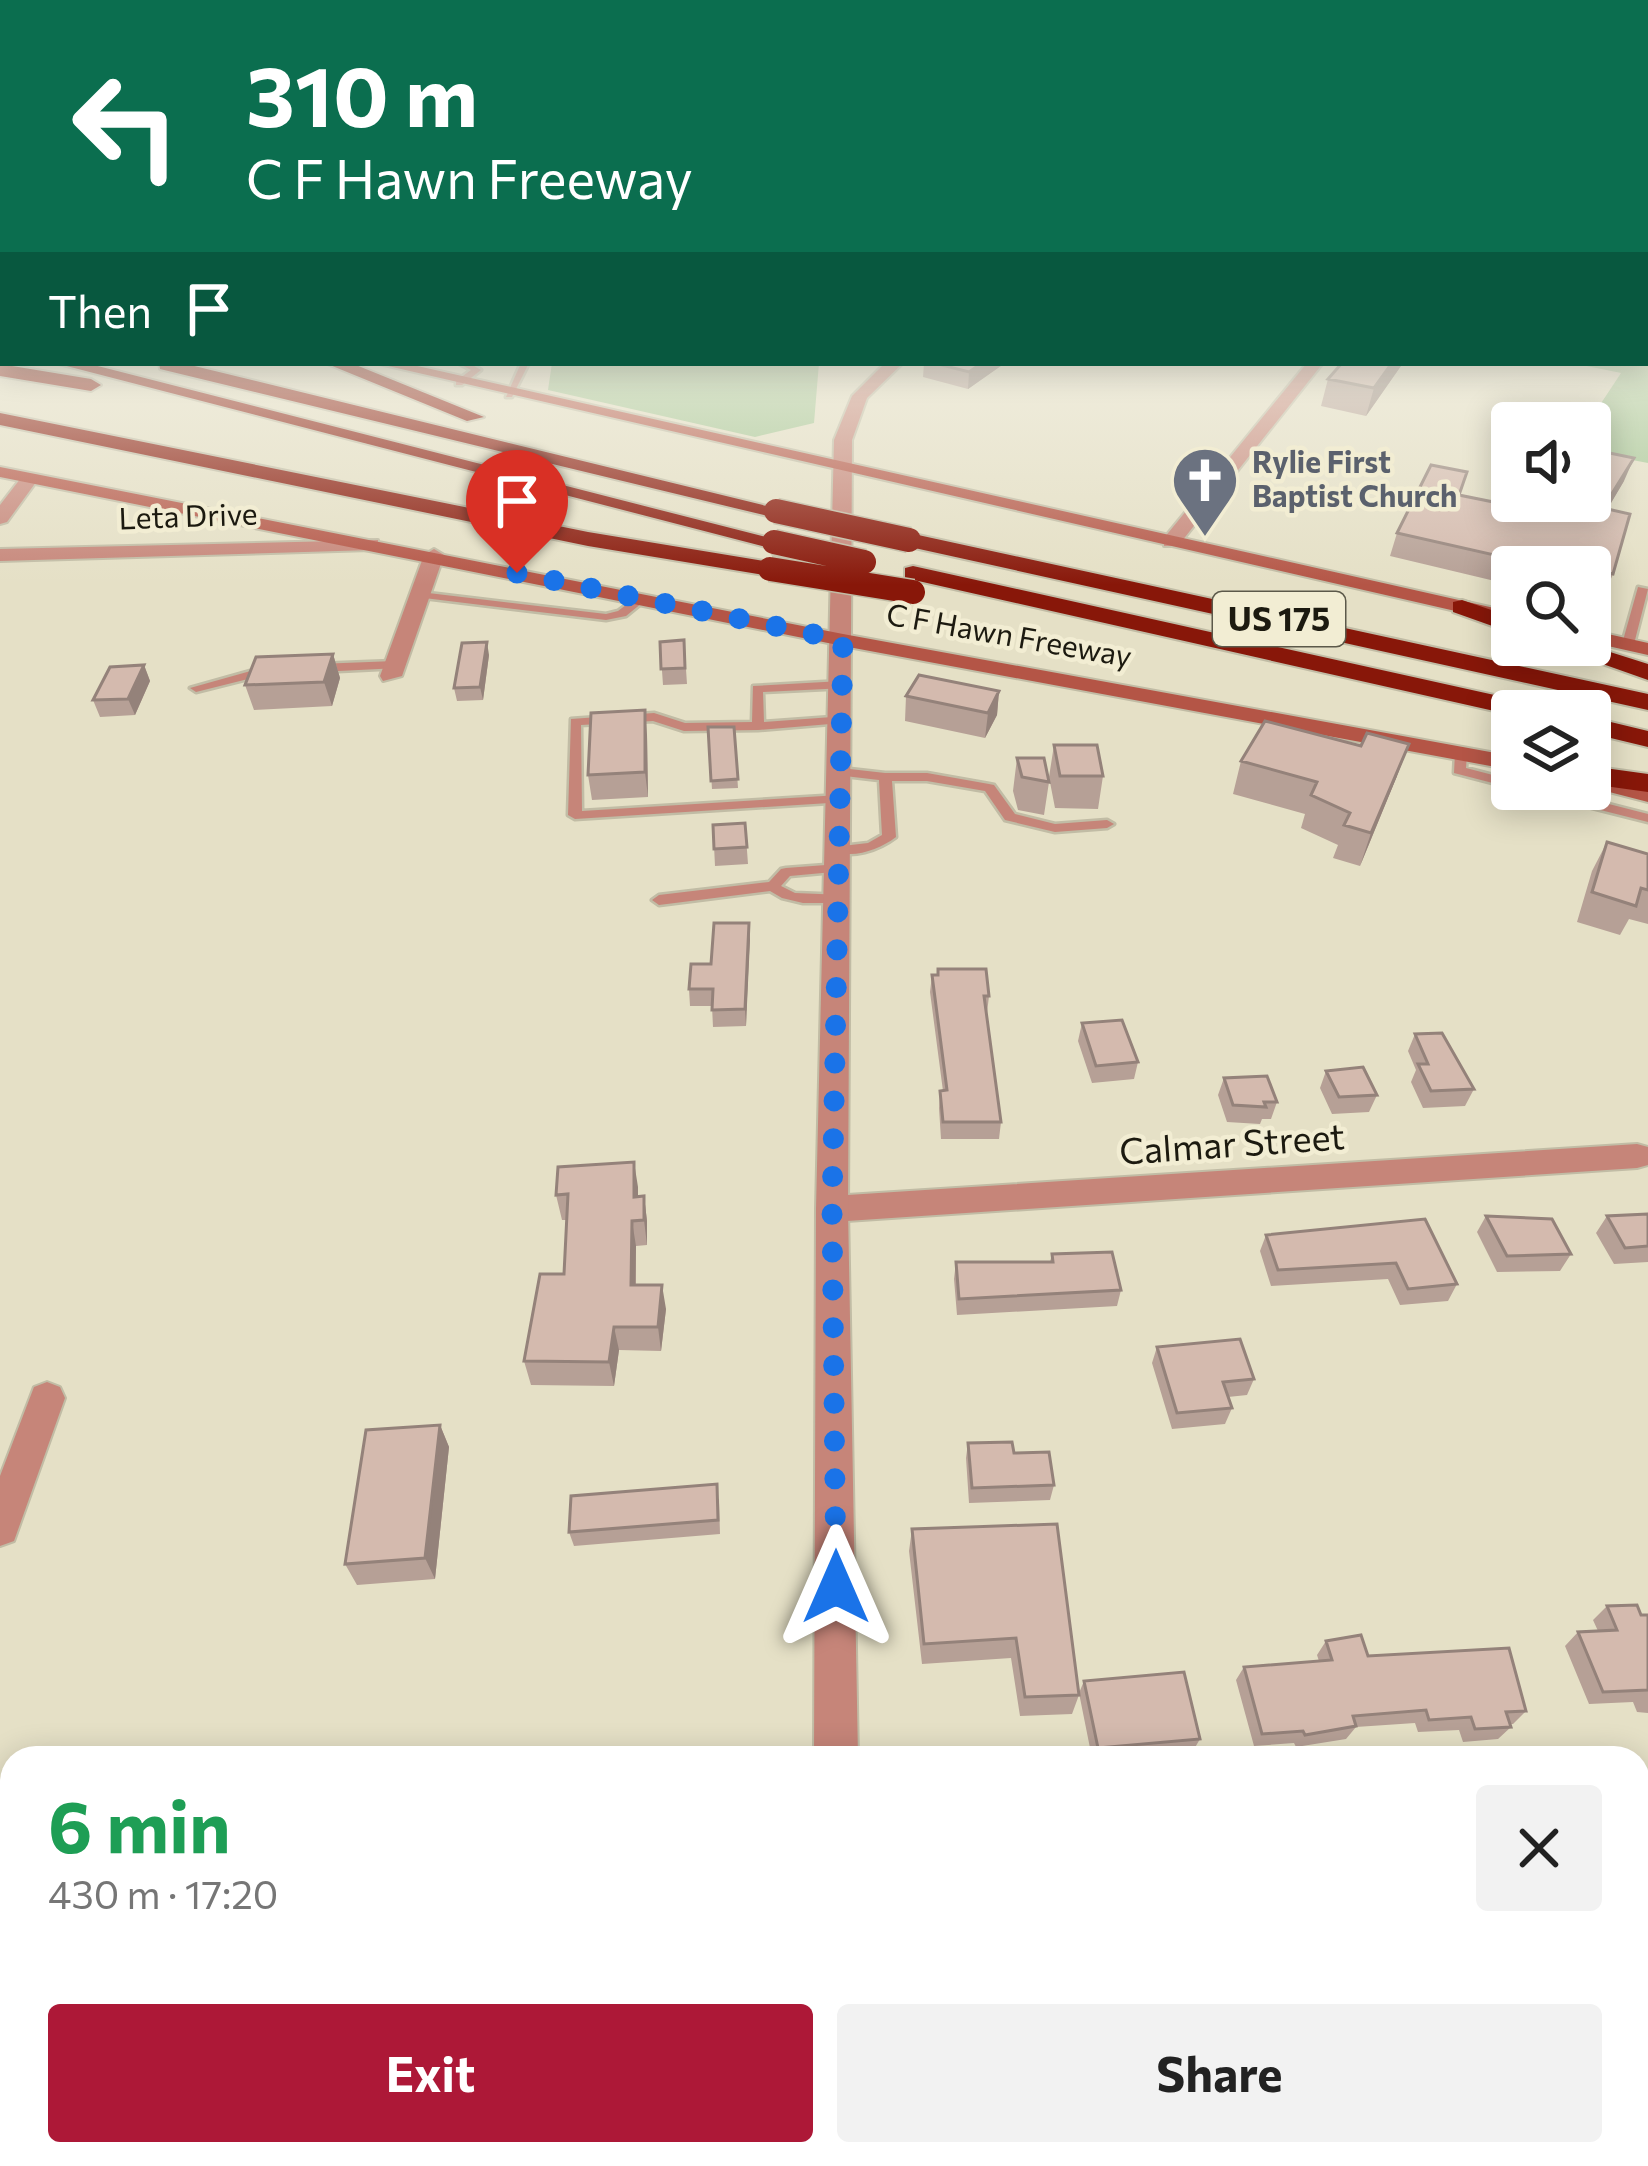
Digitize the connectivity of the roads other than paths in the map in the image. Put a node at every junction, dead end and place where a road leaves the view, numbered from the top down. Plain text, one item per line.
1 (63, 383) edge
2 (140, 383) edge
3 (242, 383) edge
4 (260, 383) edge
5 (380, 383) edge
6 (482, 383) edge
7 (515, 383) edge
8 (871, 383) edge
9 (1299, 383) edge
10 (509, 395) junction
11 (321, 402) junction
12 (0, 419) edge
13 (436, 461) junction
14 (842, 466) junction
15 (0, 472) edge
16 (30, 478) junction
17 (776, 511) junction
18 (0, 518) edge
19 (1171, 542) junction
20 (377, 544) junction
21 (0, 555) edge
22 (434, 555) junction
23 (913, 582) junction
24 (1642, 589) dead end
25 (420, 595) junction
26 (641, 598) junction
27 (1462, 607) joint
28 (1491, 616) edge
29 (843, 640) junction
30 (1638, 646) edge
31 (1611, 660) edge
32 (308, 668) edge
33 (286, 669) edge
34 (393, 670) joint
35 (1648, 672) edge
36 (842, 685) junction
37 (196, 688) dead end
38 (1491, 702) edge
39 (1648, 702) edge
40 (842, 719) junction
41 (758, 726) junction
42 (1611, 730) edge
43 (1648, 739) edge
44 (1461, 753) junction
45 (1491, 759) edge
46 (885, 777) junction
47 (1491, 778) edge
48 (1611, 780) edge
49 (1648, 783) edge
50 (1611, 784) edge
51 (840, 786) junction
52 (1648, 795) edge
53 (1611, 809) edge
54 (1648, 818) edge
55 (1107, 824) dead end
56 (839, 872) junction
57 (773, 886) junction
58 (659, 900) dead end
59 (1637, 1156) dead end
60 (832, 1209) junction
61 (47, 1398) dead end
62 (0, 1528) edge
63 (836, 1746) edge

1 - 13 highway
2 - 13 highway, C F Hawn Freeway
3 - 11 highway, C F Hawn Freeway / US 175
4 - 11 highway
5 - 17 highway
6 - 10 main road
7 - 10 lane
8 - 14 street
9 - 19 street
10 - 14 main road
11 - 17 highway, C F Hawn Freeway / US 175
12 - 23 highway, bridge
13 - 23 highway, C F Hawn Freeway, bridge
14 - 19 main road
14 - 29 street
15 - 16 main road, C F Hawn Freeway
16 - 18 street
16 - 20 main road, C F Hawn Freeway
17 - 39 highway, C F Hawn Freeway / US 175, bridge
19 - 27 main road
20 - 21 street, Leta Drive
20 - 22 main road, C F Hawn Freeway
22 - 25 street
22 - 26 main road, C F Hawn Freeway
23 - 38 highway, US 175
24 - 30 lane
25 - 26 lane
25 - 34 street
26 - 29 main road, C F Hawn Freeway
27 - 28 highway
29 - 36 street
29 - 44 main road, C F Hawn Freeway
31 - 35 highway
32 - 34 lane
33 - 37 lane
36 - 40 street
36 - 41 lane
40 - 41 lane
40 - 51 street
41 - 51 lane
42 - 43 highway
44 - 45 main road, C F Hawn Freeway
44 - 47 lane
46 - 51 lane
46 - 55 lane
46 - 56 lane
48 - 49 highway
50 - 52 main road
51 - 56 street
53 - 54 lane
56 - 57 lane
56 - 57 lane
56 - 60 street
57 - 58 lane
59 - 60 street, Calmar Street
60 - 63 street
61 - 62 street

